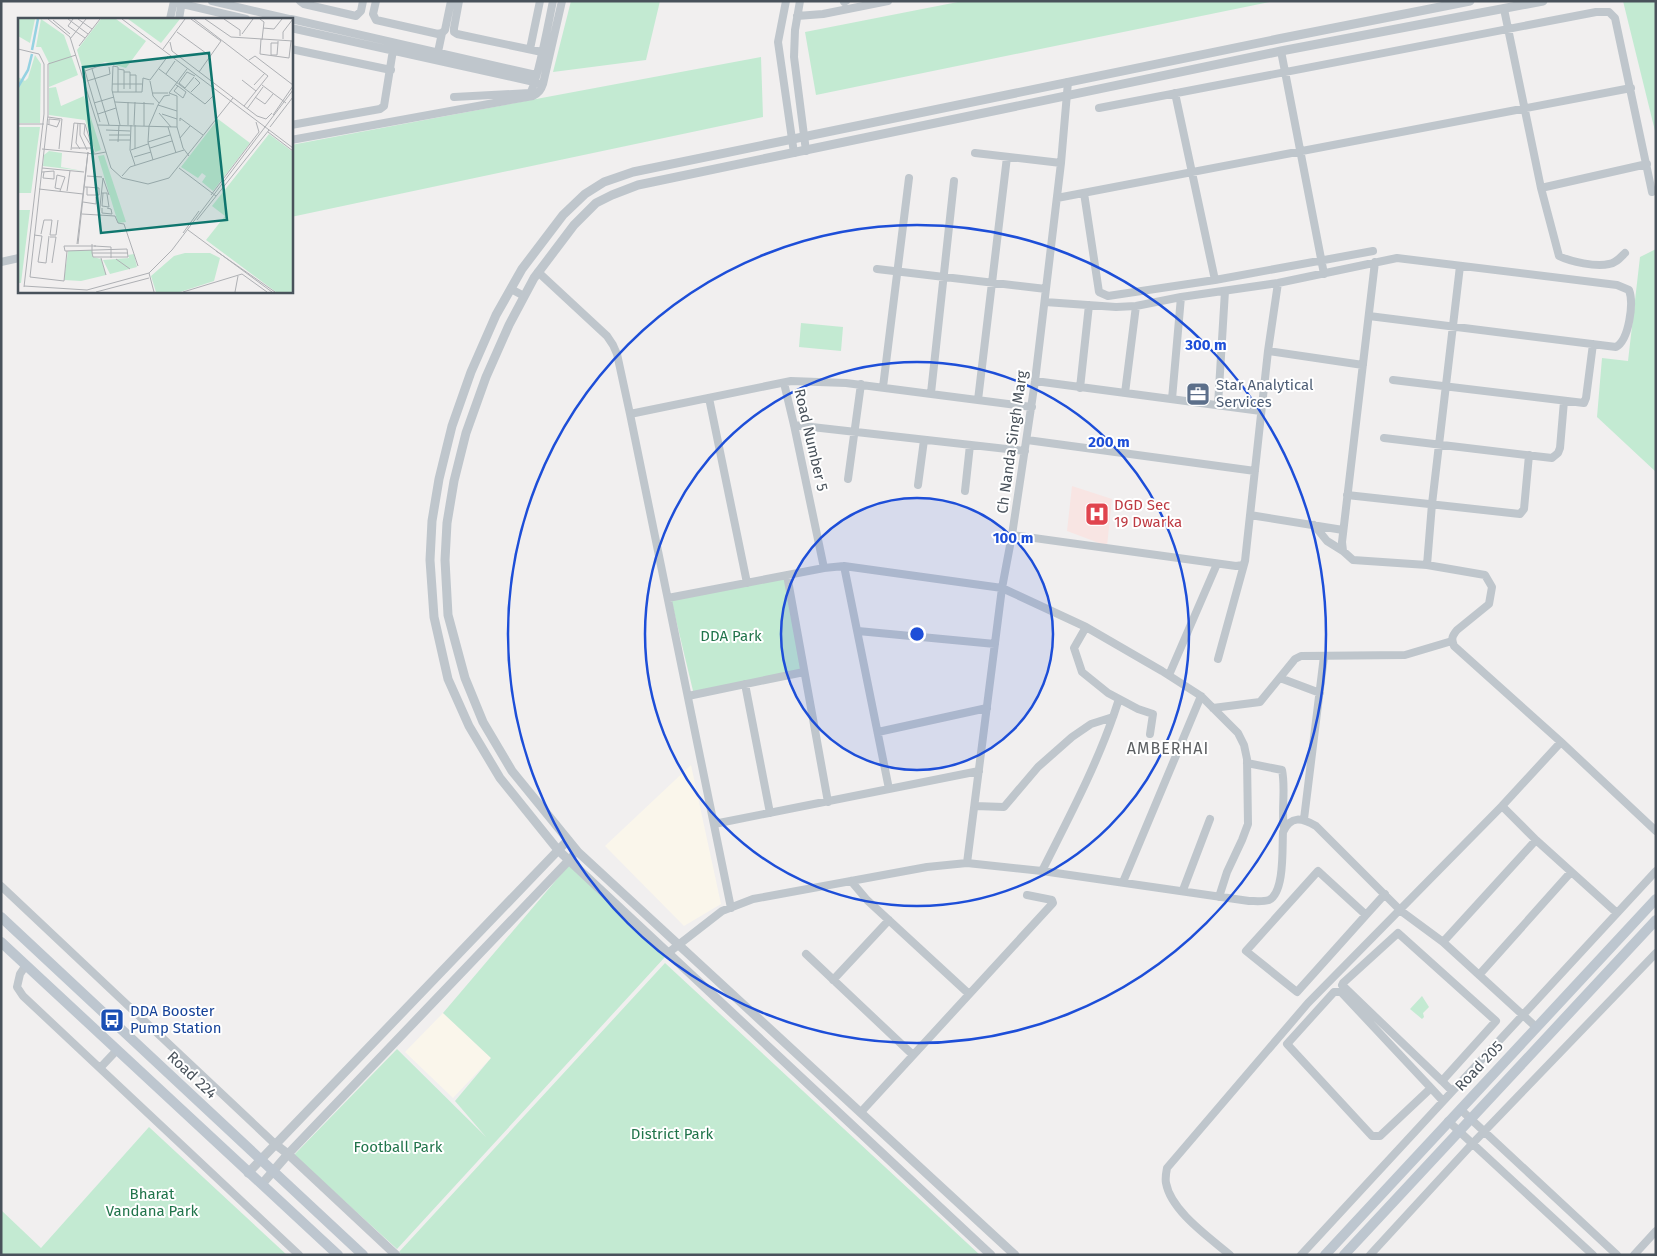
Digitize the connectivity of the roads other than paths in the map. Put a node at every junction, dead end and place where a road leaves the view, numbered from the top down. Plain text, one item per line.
1 (212, 1) edge
2 (300, 1) edge
3 (363, 1) edge
4 (376, 1) edge
5 (451, 1) edge
6 (460, 1) edge
7 (540, 1) edge
8 (553, 1) edge
9 (562, 1) edge
10 (786, 1) edge
11 (800, 1) edge
12 (888, 1) edge
13 (1470, 1) edge
14 (1543, 1) edge
15 (178, 2) edge
16 (845, 3) edge
17 (1504, 9) junction
18 (797, 16) junction
19 (170, 18) edge
20 (179, 18) edge
21 (242, 18) edge
22 (286, 18) edge
23 (292, 19) edge
24 (292, 28) edge
25 (1508, 28) junction
26 (1322, 31) junction
27 (442, 33) junction
28 (1324, 44) junction
29 (530, 49) junction
30 (292, 50) edge
31 (393, 50) junction
32 (438, 52) junction
33 (542, 52) junction
34 (1281, 52) junction
35 (390, 70) junction
36 (1285, 72) junction
37 (536, 78) junction
38 (1068, 82) junction
39 (543, 84) junction
40 (1631, 88) junction
41 (1175, 94) junction
42 (1067, 96) junction
43 (454, 97) dead end
44 (1099, 108) dead end
45 (1525, 108) junction
46 (292, 125) edge
47 (805, 136) junction
48 (292, 140) edge
49 (791, 140) junction
50 (806, 151) junction
51 (1300, 151) junction
52 (794, 153) junction
53 (975, 153) dead end
54 (1007, 157) junction
55 (1061, 164) junction
56 (1647, 164) junction
57 (1192, 172) junction
58 (909, 178) dead end
59 (954, 182) dead end
60 (1541, 188) junction
61 (1652, 192) dead end
62 (1084, 193) junction
63 (1057, 198) junction
64 (1373, 251) dead end
65 (1625, 253) dead end
66 (18, 258) edge
67 (1322, 260) junction
68 (1, 262) edge
69 (1375, 262) junction
70 (1460, 266) junction
71 (877, 269) dead end
72 (538, 272) junction
73 (897, 272) junction
74 (1324, 274) junction
75 (944, 277) junction
76 (1215, 280) junction
77 (992, 283) junction
78 (1278, 283) junction
79 (511, 288) junction
80 (1046, 289) junction
81 (1225, 291) junction
82 (524, 296) junction
83 (1182, 297) junction
84 (1045, 302) junction
85 (1089, 305) junction
86 (1136, 306) junction
87 (1369, 316) junction
88 (1453, 325) junction
89 (1593, 344) junction
90 (1268, 351) junction
91 (1363, 365) junction
92 (1393, 380) dead end
93 (1035, 381) junction
94 (784, 382) junction
95 (861, 384) junction
96 (1446, 386) junction
97 (883, 387) junction
98 (1080, 388) junction
99 (1125, 393) junction
100 (931, 394) junction
101 (709, 398) junction
102 (1172, 399) junction
103 (978, 400) junction
104 (1564, 401) junction
105 (1218, 405) junction
106 (1032, 407) junction
107 (1261, 411) junction
108 (630, 414) junction
109 (794, 425) junction
110 (854, 432) junction
111 (1384, 438) dead end
112 (924, 440) junction
113 (1027, 440) junction
114 (1439, 444) junction
115 (970, 445) junction
116 (1025, 451) junction
117 (1529, 455) junction
118 (1255, 470) junction
119 (848, 479) dead end
120 (918, 485) dead end
121 (965, 491) dead end
122 (1348, 495) junction
123 (1432, 504) junction
124 (1250, 515) junction
125 (1314, 525) junction
126 (1343, 530) junction
127 (1012, 535) junction
128 (1343, 551) junction
129 (1245, 561) junction
130 (1217, 564) junction
131 (1427, 565) junction
132 (844, 566) junction
133 (824, 568) junction
134 (787, 575) junction
135 (748, 583) junction
136 (1002, 588) junction
137 (668, 598) junction
138 (1086, 627) junction
139 (858, 631) junction
140 (1452, 641) junction
141 (995, 644) junction
142 (1324, 656) junction
143 (1218, 659) dead end
144 (804, 672) junction
145 (1169, 675) junction
146 (1280, 678) junction
147 (746, 684) junction
148 (1320, 693) junction
149 (688, 696) junction
150 (1201, 696) junction
151 (1120, 700) junction
152 (987, 708) junction
153 (1213, 708) junction
154 (1114, 713) junction
155 (878, 732) junction
156 (1150, 734) dead end
157 (1561, 742) junction
158 (1247, 763) junction
159 (979, 771) junction
160 (889, 789) junction
161 (828, 802) junction
162 (975, 806) junction
163 (1502, 806) junction
164 (770, 813) junction
165 (1210, 819) dead end
166 (1304, 819) junction
167 (714, 824) junction
168 (1284, 830) junction
169 (1656, 831) edge
170 (568, 840) junction
171 (1536, 840) junction
172 (558, 850) junction
173 (578, 852) junction
174 (568, 859) junction
175 (967, 863) junction
176 (1042, 871) junction
177 (1656, 871) edge
178 (1571, 872) junction
179 (852, 881) junction
180 (1123, 882) junction
181 (1, 886) edge
182 (1184, 890) junction
183 (1385, 894) junction
184 (1027, 895) dead end
185 (1219, 896) junction
186 (1656, 898) edge
187 (731, 908) junction
188 (1401, 910) junction
189 (1617, 913) junction
190 (1366, 914) junction
191 (1, 917) edge
192 (889, 920) junction
193 (1656, 920) edge
194 (1, 942) edge
195 (1442, 942) junction
196 (680, 944) junction
197 (668, 953) junction
198 (1656, 953) edge
199 (806, 954) dead end
200 (26, 965) junction
201 (1479, 975) junction
202 (833, 980) junction
203 (969, 994) junction
204 (1522, 1014) junction
205 (1536, 1027) junction
206 (117, 1050) junction
207 (913, 1055) junction
208 (100, 1068) junction
209 (1442, 1081) junction
210 (1431, 1088) junction
211 (1452, 1091) junction
212 (1443, 1101) junction
213 (1460, 1109) junction
214 (861, 1112) junction
215 (1470, 1119) junction
216 (1448, 1121) junction
217 (1459, 1131) junction
218 (1485, 1132) junction
219 (1474, 1143) junction
220 (275, 1144) junction
221 (288, 1154) junction
222 (261, 1160) junction
223 (273, 1171) junction
224 (248, 1173) junction
225 (262, 1184) junction
226 (1656, 1231) edge
227 (299, 1255) edge
228 (338, 1255) edge
229 (363, 1255) edge
230 (396, 1255) edge
231 (991, 1255) edge
232 (1015, 1255) edge
233 (1230, 1255) edge
234 (1301, 1255) edge
235 (1324, 1255) edge
236 (1344, 1255) edge
237 (1370, 1255) edge
238 (1593, 1255) edge
239 (1617, 1255) edge
240 (1634, 1255) edge

1 - 22 street
2 - 3 street
4 - 27 street
5 - 27 street
6 - 29 street
7 - 29 street
8 - 33 street
9 - 39 street
10 - 49 street
11 - 18 street
12 - 16 street
13 - 26 street
14 - 17 street
15 - 19 street
15 - 20 street
15 - 21 street
16 - 18 street
17 - 25 street
17 - 28 street
18 - 47 street
23 - 32 street
24 - 31 street
25 - 36 street
25 - 40 street
25 - 45 street
26 - 28 street
26 - 38 street
27 - 32 street
28 - 34 street
29 - 33 street
30 - 35 street
31 - 35 street
31 - 37 street
32 - 37 street
33 - 37 street
34 - 36 street
34 - 42 street
35 - 46 street
36 - 41 street
36 - 51 street
37 - 39 street
37 - 43 street
38 - 42 street, Ch Nanda Singh Marg
38 - 47 street
39 - 48 street
40 - 45 street
40 - 56 street
41 - 44 street
41 - 57 street
42 - 50 street
42 - 55 street, Ch Nanda Singh Marg
45 - 51 street
45 - 60 street
47 - 49 street
47 - 50 street
49 - 52 street
49 - 79 street
50 - 52 street
51 - 57 street
51 - 67 street
52 - 72 street
53 - 54 street
54 - 55 street
54 - 77 street
55 - 63 street, Ch Nanda Singh Marg
56 - 60 street
56 - 61 street
57 - 62 street
57 - 76 street
58 - 73 street
59 - 75 street
60 - 65 street
62 - 63 street
62 - 76 street
63 - 80 street, Ch Nanda Singh Marg
64 - 67 street
66 - 68 street
67 - 74 street
67 - 76 street
69 - 70 street
69 - 74 street
69 - 87 street
70 - 88 street
70 - 89 street
71 - 73 street
72 - 82 street
72 - 108 street
73 - 75 street
73 - 97 street
74 - 78 street
75 - 77 street
75 - 100 street
77 - 80 street
77 - 103 street
78 - 81 street
78 - 90 street
79 - 82 street
79 - 172 street
80 - 84 street, Ch Nanda Singh Marg
81 - 83 street
81 - 105 street
82 - 170 street
83 - 86 street
83 - 102 street
84 - 85 street
84 - 93 street, Ch Nanda Singh Marg
85 - 86 street
85 - 98 street
86 - 99 street
87 - 88 street
87 - 91 street
88 - 89 street
88 - 96 street
89 - 104 street
90 - 91 street
90 - 107 street
91 - 122 street
92 - 96 street
93 - 98 street
93 - 106 street, Ch Nanda Singh Marg
94 - 95 street
94 - 101 street, Road Number 5
94 - 109 street, Road Number 5
95 - 97 street
95 - 110 street
96 - 104 street
96 - 114 street
97 - 100 street
98 - 99 street
99 - 102 street
100 - 103 street
101 - 108 street, Road Number 5
101 - 135 street
102 - 105 street
103 - 106 street
104 - 117 street
105 - 107 street
106 - 113 street, Ch Nanda Singh Marg
107 - 118 street
108 - 137 street
109 - 110 street
109 - 133 street, Road Number 5
110 - 112 street
110 - 119 street
111 - 114 street
112 - 115 street
112 - 120 street
113 - 116 street, Ch Nanda Singh Marg
113 - 118 street
114 - 117 street
114 - 123 street
115 - 116 street
115 - 121 street
116 - 127 street, Ch Nanda Singh Marg
117 - 123 street
118 - 124 street
122 - 123 street
122 - 126 street
123 - 131 street
124 - 125 street
124 - 129 street
125 - 126 street
125 - 128 street
126 - 128 street
127 - 130 street
127 - 136 street, Ch Nanda Singh Marg
128 - 131 street
129 - 130 street
129 - 143 street
130 - 145 street
131 - 140 street
132 - 133 street
132 - 136 street
132 - 139 street
133 - 134 street
134 - 135 street
134 - 144 street
135 - 137 street
136 - 138 street
136 - 141 street, Ch Nanda Singh Marg
137 - 149 street
138 - 145 street
138 - 151 street
139 - 141 street
139 - 155 street
140 - 142 street
140 - 157 street
141 - 152 street, Ch Nanda Singh Marg
142 - 146 street
142 - 148 street
144 - 147 street
144 - 161 street
145 - 150 street
146 - 148 street
146 - 153 street
147 - 149 street
147 - 164 street
148 - 166 street
149 - 167 street
150 - 153 street
150 - 180 street
151 - 154 street
151 - 156 street
152 - 155 street
152 - 159 street, Ch Nanda Singh Marg
153 - 158 street
154 - 162 street
154 - 176 street
155 - 160 street
157 - 163 street
157 - 169 street
158 - 168 street
158 - 185 street
159 - 160 street
159 - 162 street, Ch Nanda Singh Marg
160 - 161 street
161 - 164 street
162 - 175 street, Ch Nanda Singh Marg
163 - 171 street
163 - 188 street
164 - 167 street
165 - 182 street
166 - 168 street
166 - 183 street
167 - 187 street
168 - 185 street
170 - 172 street
170 - 173 street
171 - 178 street
171 - 195 street
172 - 174 street
172 - 220 street
173 - 174 street
173 - 196 street
174 - 197 street
174 - 221 street
175 - 176 street
175 - 179 street
176 - 180 street
177 - 189 street
178 - 189 street
178 - 201 street
179 - 187 street
179 - 192 street
180 - 182 street
181 - 220 street
182 - 185 street
183 - 188 street
183 - 190 street
184 - 203 street
186 - 205 main road, Road 205
187 - 196 street
188 - 195 street
188 - 233 street
189 - 204 street
190 - 190 street
191 - 222 main road, Road 224
192 - 202 street
192 - 203 street
193 - 215 main road, Road 205
194 - 200 main road
195 - 201 street
196 - 197 street
196 - 214 street
197 - 231 street
198 - 218 street
199 - 202 street
200 - 206 main road
200 - 208 street
201 - 204 street
202 - 207 street
203 - 207 street
204 - 205 street
204 - 211 street
205 - 213 main road, Road 205
206 - 208 street
206 - 224 main road
207 - 214 street
208 - 227 street
209 - 209 street
209 - 211 street
210 - 210 street
210 - 212 street
211 - 212 street
212 - 234 street
213 - 215 street
213 - 216 main road, Road 205
214 - 232 street
215 - 217 main road, Road 205
215 - 218 street
216 - 217 street
216 - 235 main road, Road 205
217 - 219 street
217 - 236 main road, Road 205
218 - 219 street
218 - 239 street
219 - 237 street
219 - 238 street
220 - 221 street
220 - 222 street
221 - 223 street
221 - 230 street
222 - 223 main road, Road 224
222 - 224 street
223 - 225 street
223 - 229 main road, Road 224
224 - 225 main road
225 - 228 main road
226 - 240 street

